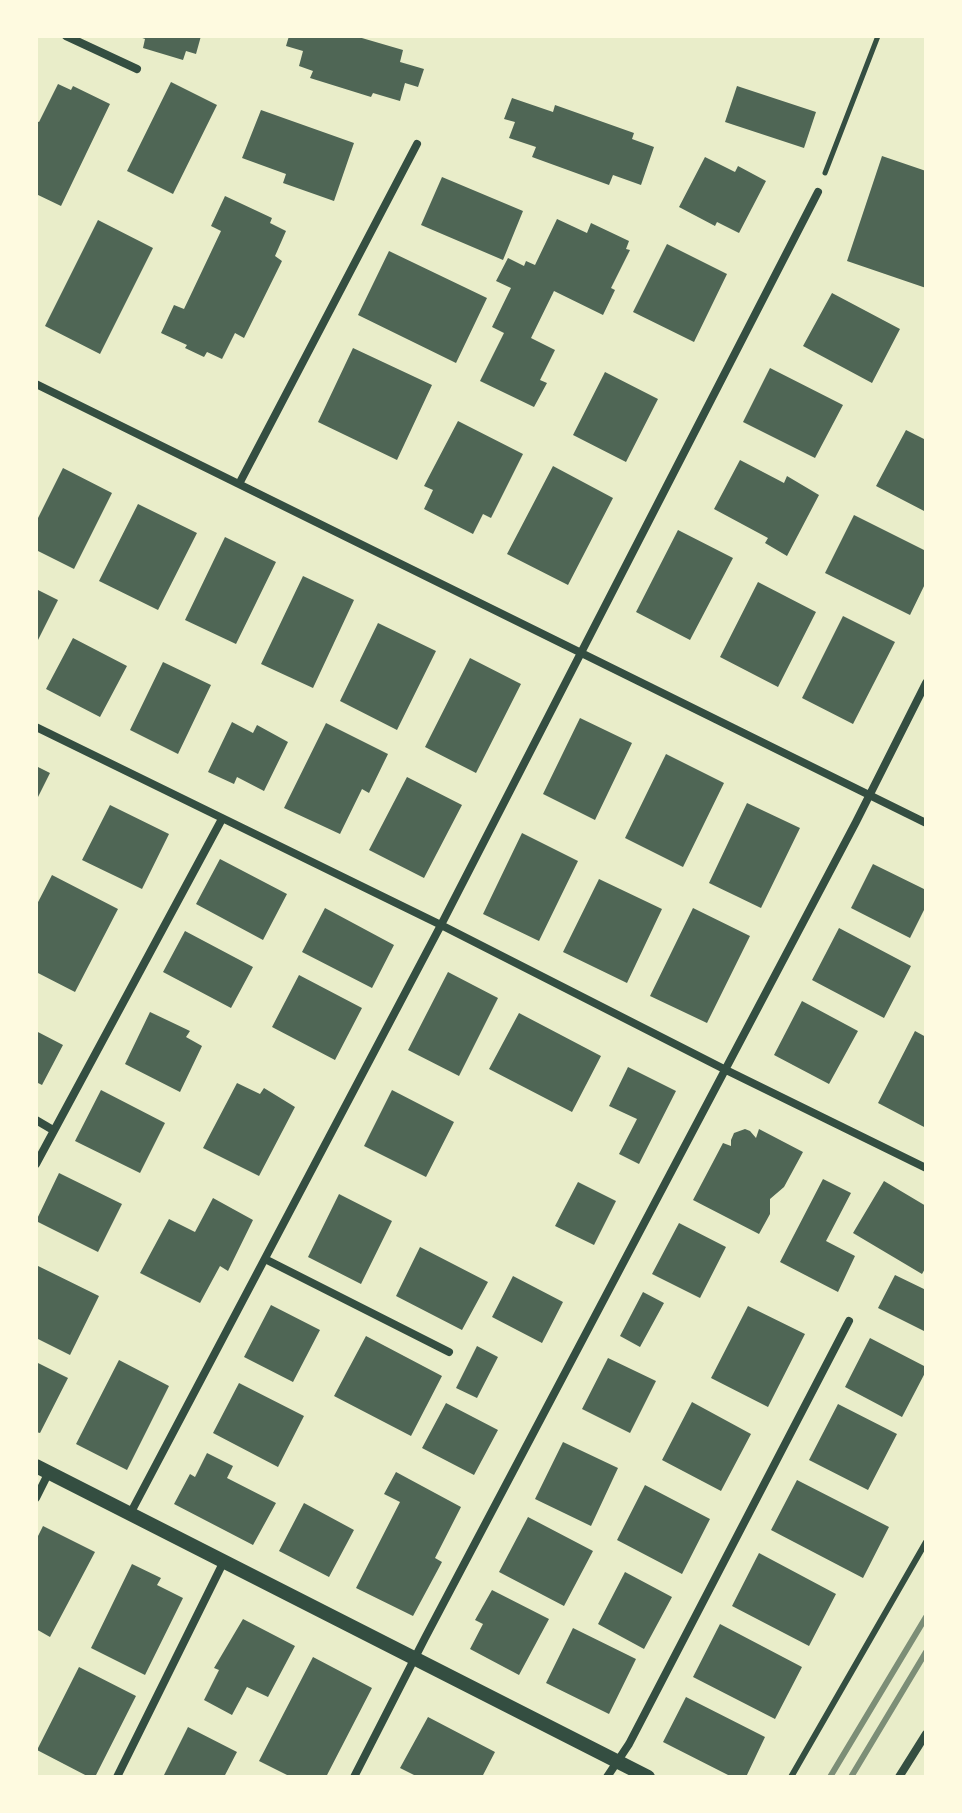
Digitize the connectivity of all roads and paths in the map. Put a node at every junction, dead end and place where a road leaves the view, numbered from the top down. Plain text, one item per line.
1 (66, 36) edge
2 (878, 36) edge
3 (137, 69) dead end
4 (417, 144) dead end
5 (818, 192) joint
6 (36, 384) edge
7 (239, 484) junction
8 (580, 652) junction
9 (926, 683) edge
10 (36, 727) edge
11 (869, 794) junction
12 (222, 819) junction
13 (926, 823) edge
14 (441, 925) junction
15 (724, 1069) junction
16 (36, 1120) edge
17 (53, 1130) junction
18 (36, 1164) edge
19 (926, 1168) edge
20 (265, 1259) junction
21 (849, 1321) dead end
22 (449, 1352) dead end
23 (42, 1469) edge
24 (36, 1498) edge
25 (130, 1514) junction
26 (926, 1542) edge
27 (224, 1561) junction
28 (415, 1659) junction
29 (926, 1734) edge
30 (618, 1762) junction
31 (117, 1777) edge
32 (354, 1777) edge
33 (607, 1777) edge
34 (648, 1777) edge
35 (791, 1777) edge
36 (899, 1777) edge

1 - 3 street
2 - 5 path
4 - 7 street
5 - 8 street
6 - 7 street
7 - 8 street
8 - 11 street
8 - 14 street
9 - 11 street
10 - 12 street
11 - 13 street
11 - 15 street
12 - 14 street
12 - 17 street
14 - 15 street
14 - 20 street
15 - 19 street
15 - 28 street
16 - 17 street
17 - 18 street
20 - 22 street
20 - 25 street
21 - 30 street
23 - 24 street
23 - 25 street
25 - 27 street
26 - 35 lane
27 - 28 street
27 - 31 street
28 - 30 street
28 - 32 street
29 - 36 street
30 - 33 street
30 - 34 street

